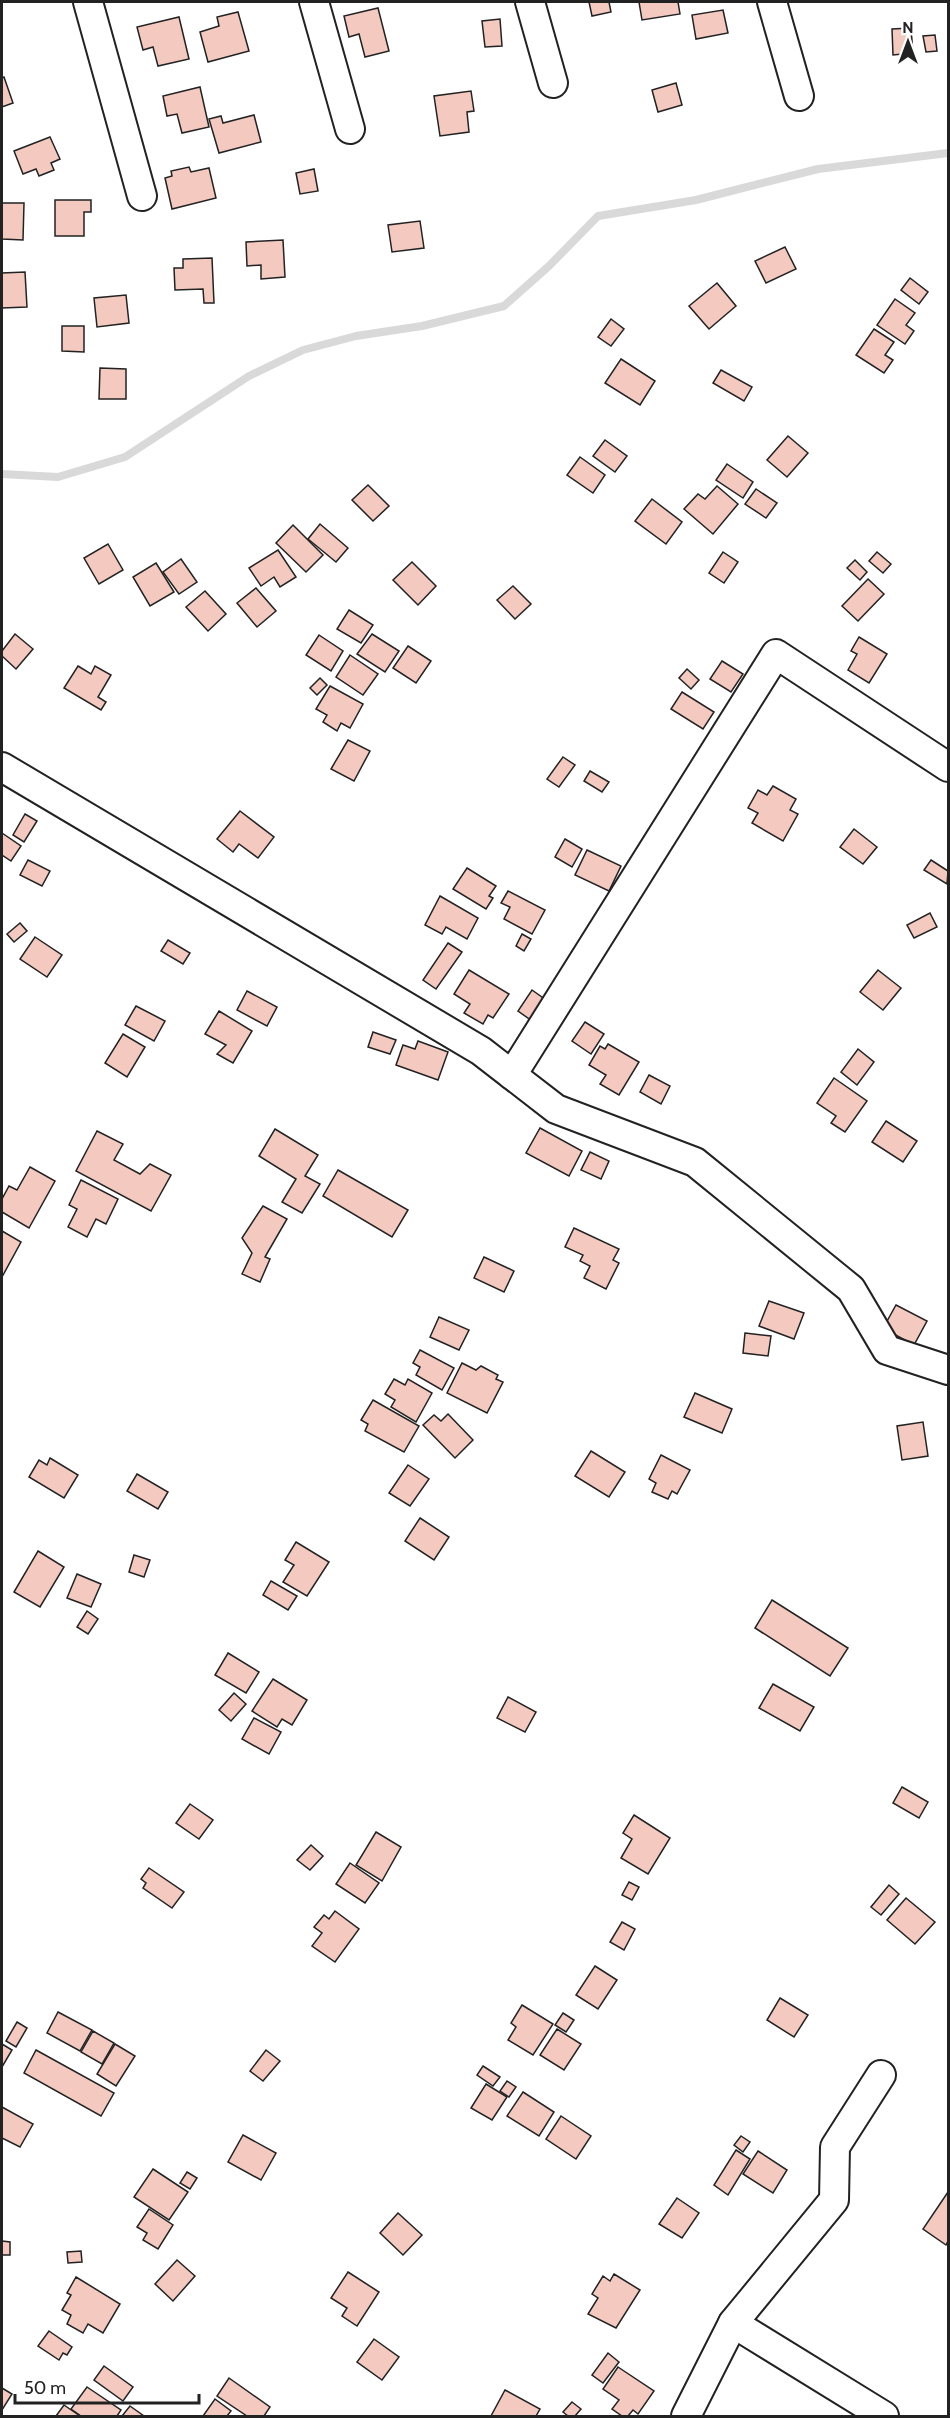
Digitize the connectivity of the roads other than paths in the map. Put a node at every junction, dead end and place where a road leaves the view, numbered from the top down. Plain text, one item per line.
1 (88, 2) edge
2 (314, 2) edge
3 (530, 2) edge
4 (772, 2) edge
5 (554, 83) dead end
6 (800, 96) dead end
7 (350, 129) dead end
8 (142, 196) dead end
9 (2, 767) edge
10 (948, 767) edge
11 (512, 1075) junction
12 (948, 1370) edge
13 (881, 2075) dead end
14 (733, 2323) junction
15 (686, 2416) edge
16 (884, 2416) edge

1 - 8 street
2 - 7 street
3 - 5 street
4 - 6 street
9 - 11 street
10 - 11 street
11 - 12 street
13 - 14 street
14 - 15 street
14 - 16 street

